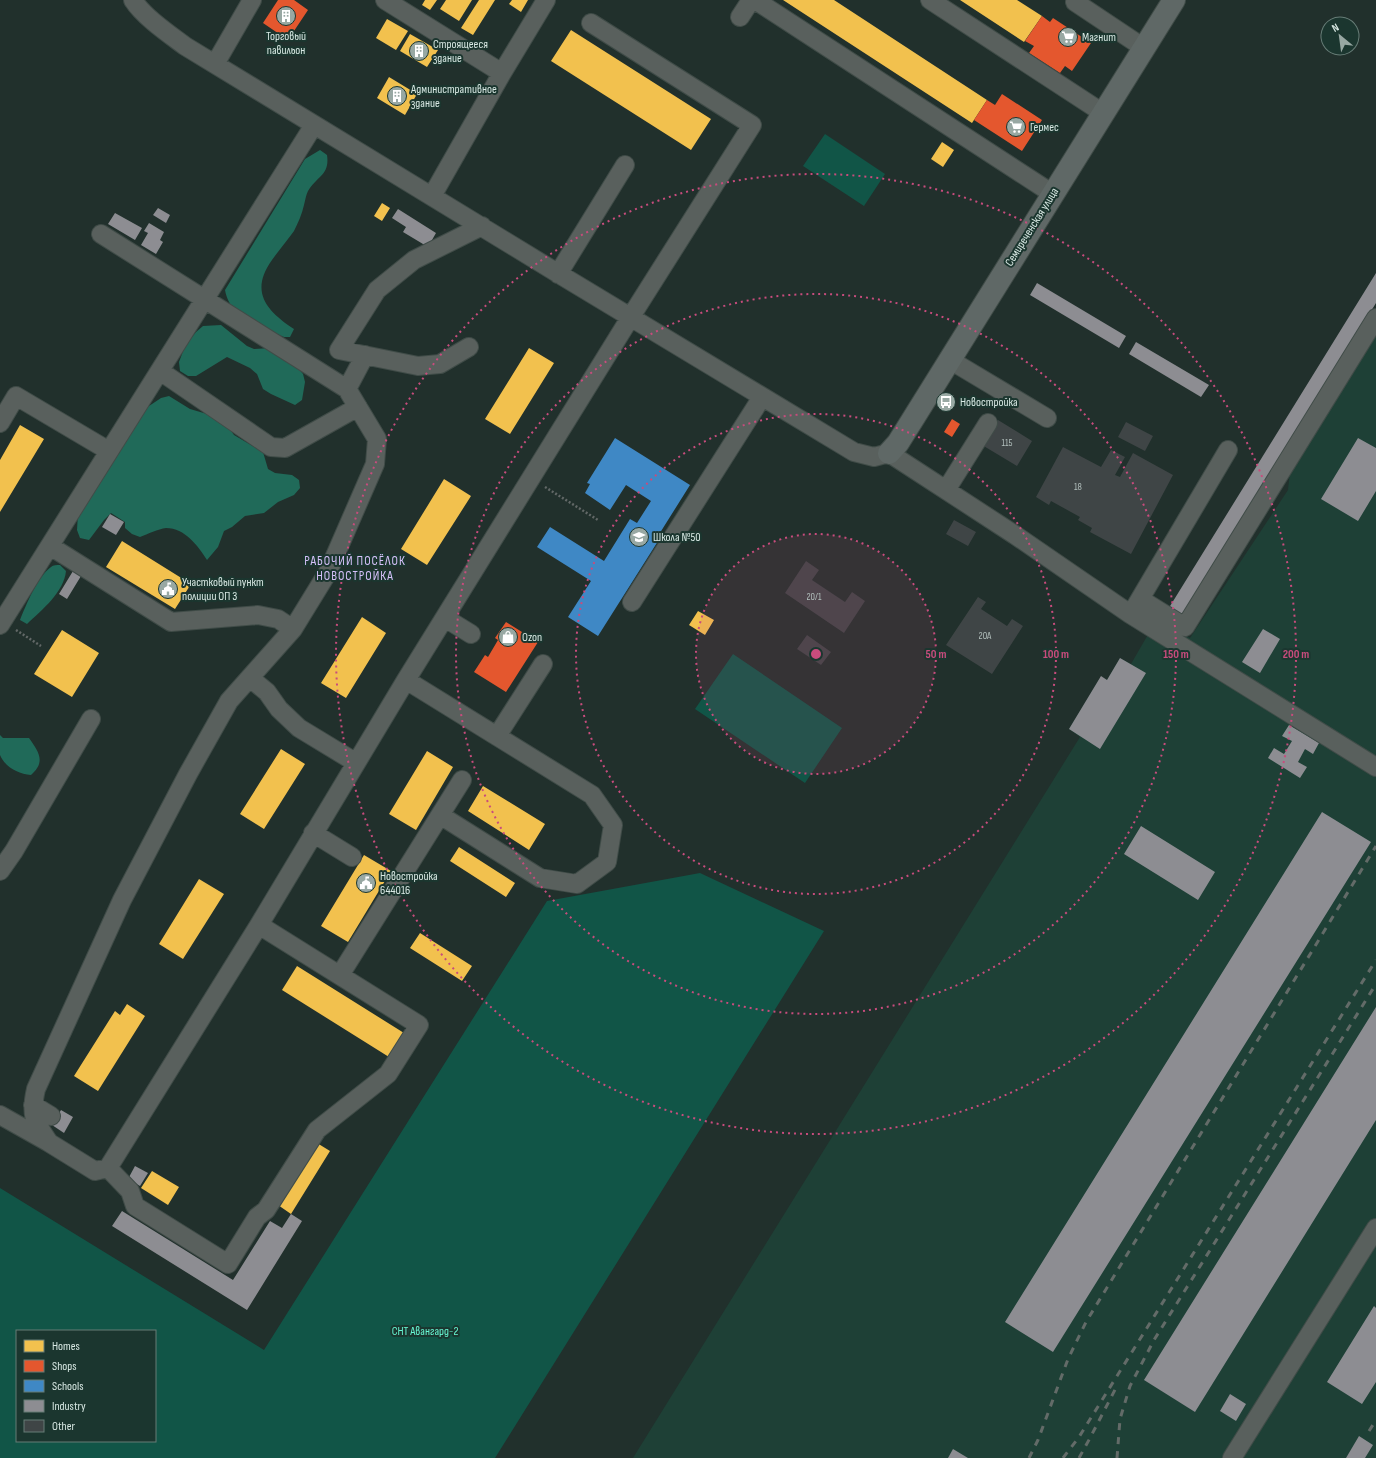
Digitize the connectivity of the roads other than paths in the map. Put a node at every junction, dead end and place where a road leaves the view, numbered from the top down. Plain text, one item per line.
1 (252, 0) edge
2 (385, 0) edge
3 (546, 0) edge
4 (751, 0) edge
5 (755, 0) edge
6 (930, 0) edge
7 (1174, 0) edge
8 (133, 2) edge
9 (1075, 2) dead end
10 (740, 17) dead end
11 (591, 23) dead end
12 (1144, 48) junction
13 (215, 64) junction
14 (502, 73) junction
15 (1103, 113) junction
16 (314, 125) junction
17 (625, 165) dead end
18 (1053, 194) junction
19 (432, 196) junction
20 (482, 226) junction
21 (101, 234) dead end
22 (558, 274) junction
23 (205, 299) junction
24 (630, 318) junction
25 (1376, 318) edge
26 (469, 347) dead end
27 (365, 355) junction
28 (950, 360) junction
29 (160, 371) junction
30 (347, 389) junction
31 (762, 397) junction
32 (358, 407) junction
33 (1048, 418) dead end
34 (988, 422) dead end
35 (0, 423) edge
36 (1228, 450) dead end
37 (108, 451) junction
38 (889, 453) junction
39 (946, 490) junction
40 (50, 546) junction
41 (1140, 599) junction
42 (632, 602) dead end
43 (1130, 614) junction
44 (445, 618) junction
45 (2, 620) edge
46 (293, 629) junction
47 (471, 634) dead end
48 (543, 664) dead end
49 (250, 678) junction
50 (406, 680) junction
51 (92, 719) dead end
52 (497, 736) junction
53 (356, 762) junction
54 (1376, 767) edge
55 (462, 780) dead end
56 (440, 815) junction
57 (313, 833) junction
58 (352, 857) dead end
59 (0, 870) edge
60 (259, 924) junction
61 (340, 975) junction
62 (32, 1105) junction
63 (0, 1115) edge
64 (51, 1116) dead end
65 (48, 1142) junction
66 (108, 1168) junction
67 (1376, 1228) edge
68 (1232, 1458) edge

1 - 13 street
2 - 14 street
3 - 14 street
4 - 10 street
5 - 18 street
6 - 15 street
7 - 12 main road, Семиреченская улица
8 - 13 street
9 - 12 street
11 - 24 street
12 - 15 main road, Семиреченская улица
13 - 16 street
14 - 19 street
15 - 18 main road, Семиреченская улица
16 - 19 street
16 - 23 street
17 - 22 street
18 - 28 main road, Семиреченская улица
19 - 20 street
20 - 22 street
20 - 27 street
21 - 23 street
22 - 24 street
23 - 29 street
23 - 30 street
24 - 31 street
24 - 44 street
25 - 41 street
26 - 27 street
27 - 30 street
28 - 33 street
28 - 38 main road, Семиреченская улица
29 - 32 street
29 - 37 street
30 - 32 street
31 - 38 street
31 - 42 street
32 - 46 street
34 - 39 street
35 - 37 street
36 - 41 street
37 - 40 street
38 - 39 street
39 - 43 street
40 - 45 street
40 - 46 street
41 - 43 street
43 - 54 street
44 - 47 street
44 - 50 street
46 - 49 street
48 - 52 street
49 - 53 street
49 - 62 street
50 - 52 street
50 - 53 street
51 - 59 street
52 - 56 street
53 - 57 street
55 - 56 street
56 - 61 street
57 - 58 street
57 - 60 street
60 - 61 street
60 - 66 street
61 - 66 street
62 - 64 street
62 - 65 street
63 - 65 street
65 - 66 street
67 - 68 street

